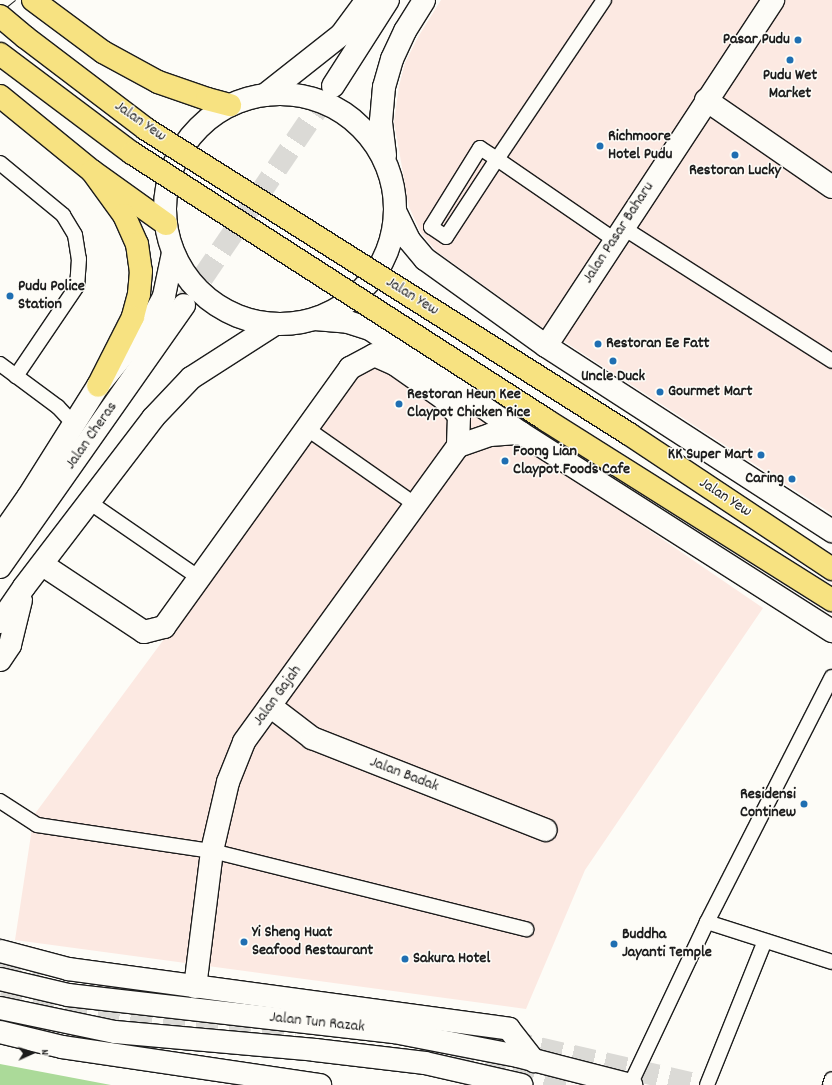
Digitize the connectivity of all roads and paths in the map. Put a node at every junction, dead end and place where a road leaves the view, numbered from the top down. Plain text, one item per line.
1 (33, 0) edge
2 (367, 0) edge
3 (388, 0) edge
4 (424, 0) edge
5 (604, 0) edge
6 (773, 0) edge
7 (0, 16) edge
8 (0, 54) edge
9 (333, 86) tunnel mouth
10 (265, 95) junction
11 (0, 96) edge
12 (706, 100) junction
13 (230, 105) junction
14 (498, 159) junction
15 (0, 163) edge
16 (386, 165) junction
17 (92, 171) junction
18 (832, 187) edge
19 (396, 213) junction
20 (166, 224) junction
21 (619, 234) junction
22 (173, 253) junction
23 (184, 304) tunnel mouth
24 (311, 319) junction
25 (275, 324) junction
26 (546, 346) junction
27 (832, 362) edge
28 (0, 364) edge
29 (16, 376) junction
30 (98, 386) junction
31 (75, 424) junction
32 (306, 428) junction
33 (521, 433) junction
34 (458, 446) junction
35 (28, 497) junction
36 (89, 502) junction
37 (416, 504) junction
38 (0, 527) edge
39 (832, 532) edge
40 (0, 537) edge
41 (42, 565) junction
42 (0, 567) edge
43 (832, 569) edge
44 (199, 578) junction
45 (24, 587) junction
46 (832, 600) edge
47 (0, 622) edge
48 (832, 631) edge
49 (0, 660) edge
50 (832, 676) edge
51 (270, 706) junction
52 (0, 802) edge
53 (546, 830) dead end
54 (212, 851) junction
55 (707, 922) junction
56 (526, 929) dead end
57 (765, 941) junction
58 (0, 951) edge
59 (832, 962) edge
60 (0, 979) edge
61 (194, 987) junction
62 (0, 1008) edge
63 (0, 1032) edge
64 (526, 1058) junction
65 (832, 1079) edge
66 (294, 1083) edge
67 (519, 1084) edge
68 (320, 1085) edge
69 (631, 1085) edge
70 (707, 1085) edge
71 (830, 1085) edge

1 - 13 main road
2 - 10 street
3 - 9 street
4 - 16 street
5 - 14 lane
6 - 12 street, Jalan Pasar Baharu
7 - 43 main road, Jalan Yew, bridge
8 - 46 main road, Jalan Yew, bridge
10 - 13 street
10 - 16 street
11 - 17 main road
12 - 18 street
12 - 21 street, Jalan Pasar Baharu
13 - 20 street
14 - 14 lane
14 - 21 lane
15 - 29 lane
16 - 19 street
17 - 20 main road
17 - 30 main road
19 - 24 street
19 - 26 street, Jalan Yew
20 - 22 street
21 - 26 street, Jalan Pasar Baharu
21 - 27 lane
22 - 25 street
22 - 30 street
23 - 42 street, Jalan Cheras
24 - 25 street
24 - 33 street
25 - 36 street
26 - 39 street, Jalan Yew
28 - 29 lane
29 - 31 lane
30 - 31 street
31 - 35 street
32 - 34 street
32 - 37 lane
32 - 44 street
33 - 34 street
33 - 48 street
34 - 37 street, Jalan Gajah
35 - 38 street
35 - 40 street
36 - 41 street
36 - 44 lane
37 - 51 street, Jalan Gajah
41 - 44 street
41 - 45 street
45 - 47 street
45 - 49 street
50 - 55 lane
51 - 53 street, Jalan Badak
51 - 54 street, Jalan Gajah
52 - 54 lane
54 - 56 lane
54 - 61 street, Jalan Gajah
55 - 57 lane
55 - 69 lane
57 - 59 lane
57 - 70 lane
58 - 61 street
60 - 64 street, Jalan Tun Razak
61 - 64 street
62 - 67 street, Jalan Tun Razak
63 - 66 street
64 - 69 street, Jalan Tun Razak
65 - 71 lane
66 - 68 street

